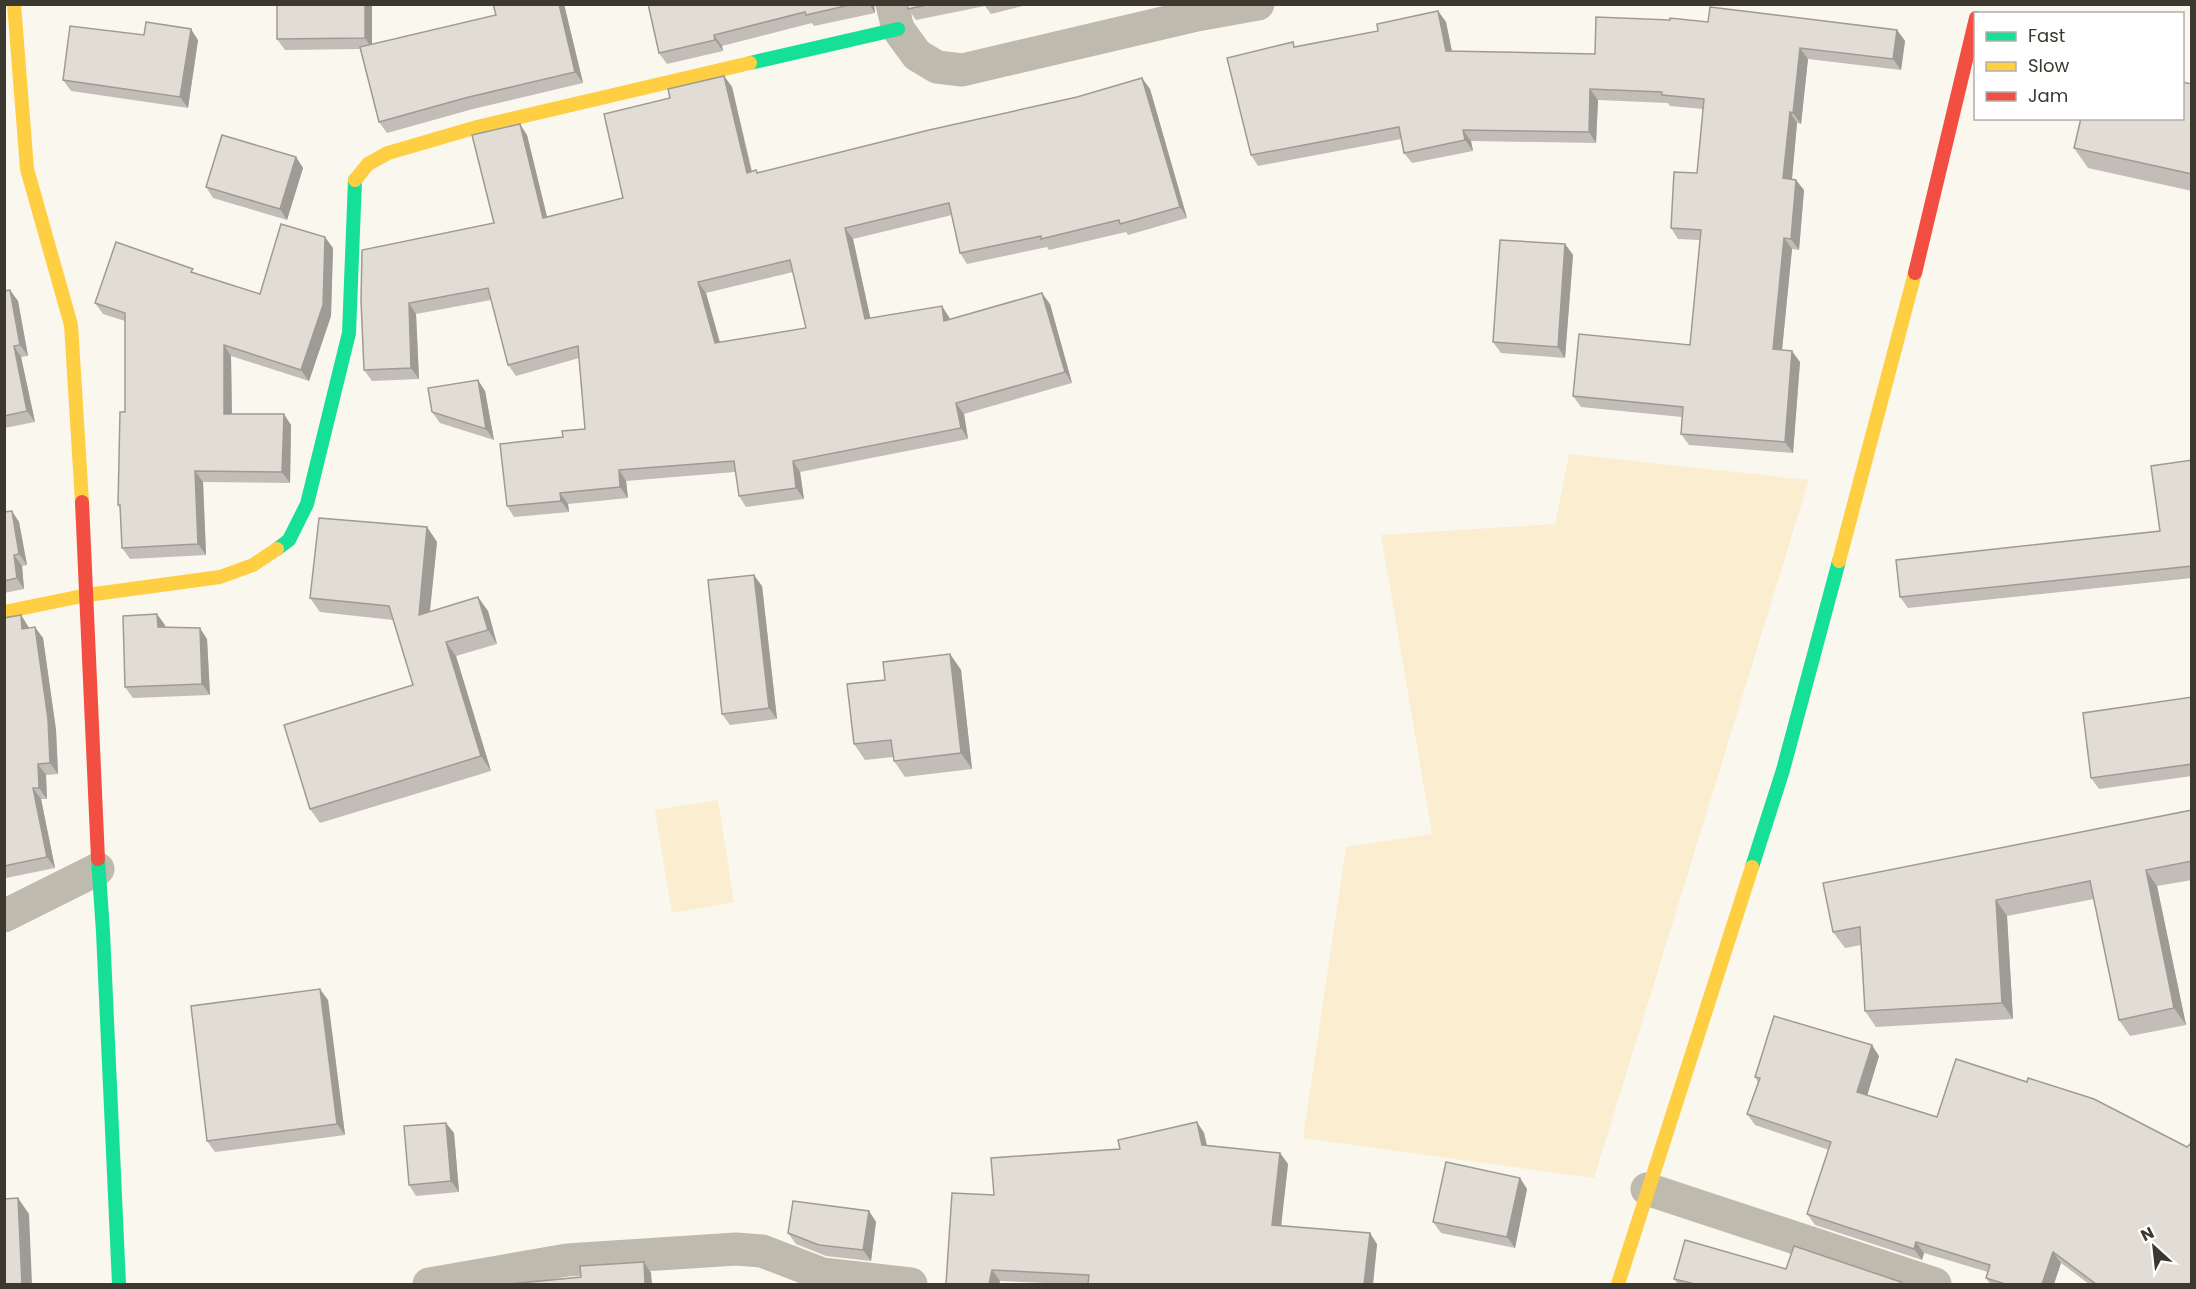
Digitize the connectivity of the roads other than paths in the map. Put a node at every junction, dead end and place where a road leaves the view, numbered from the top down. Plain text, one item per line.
1 (14, 4) edge
2 (1258, 4) edge
3 (1970, 4) edge
4 (1979, 5) edge
5 (895, 17) edge
6 (1974, 26) edge
7 (87, 595) junction
8 (4, 612) edge
9 (98, 869) junction
10 (4, 916) edge
11 (1647, 1189) junction
12 (119, 1284) edge
13 (429, 1284) edge
14 (911, 1284) edge
15 (1618, 1284) edge
16 (1935, 1284) edge

1 - 7 street
2 - 5 street
3 - 4 street
5 - 7 street
6 - 11 street
7 - 8 street
7 - 9 street
9 - 10 street
9 - 12 street
11 - 15 street
11 - 16 street
13 - 14 street

